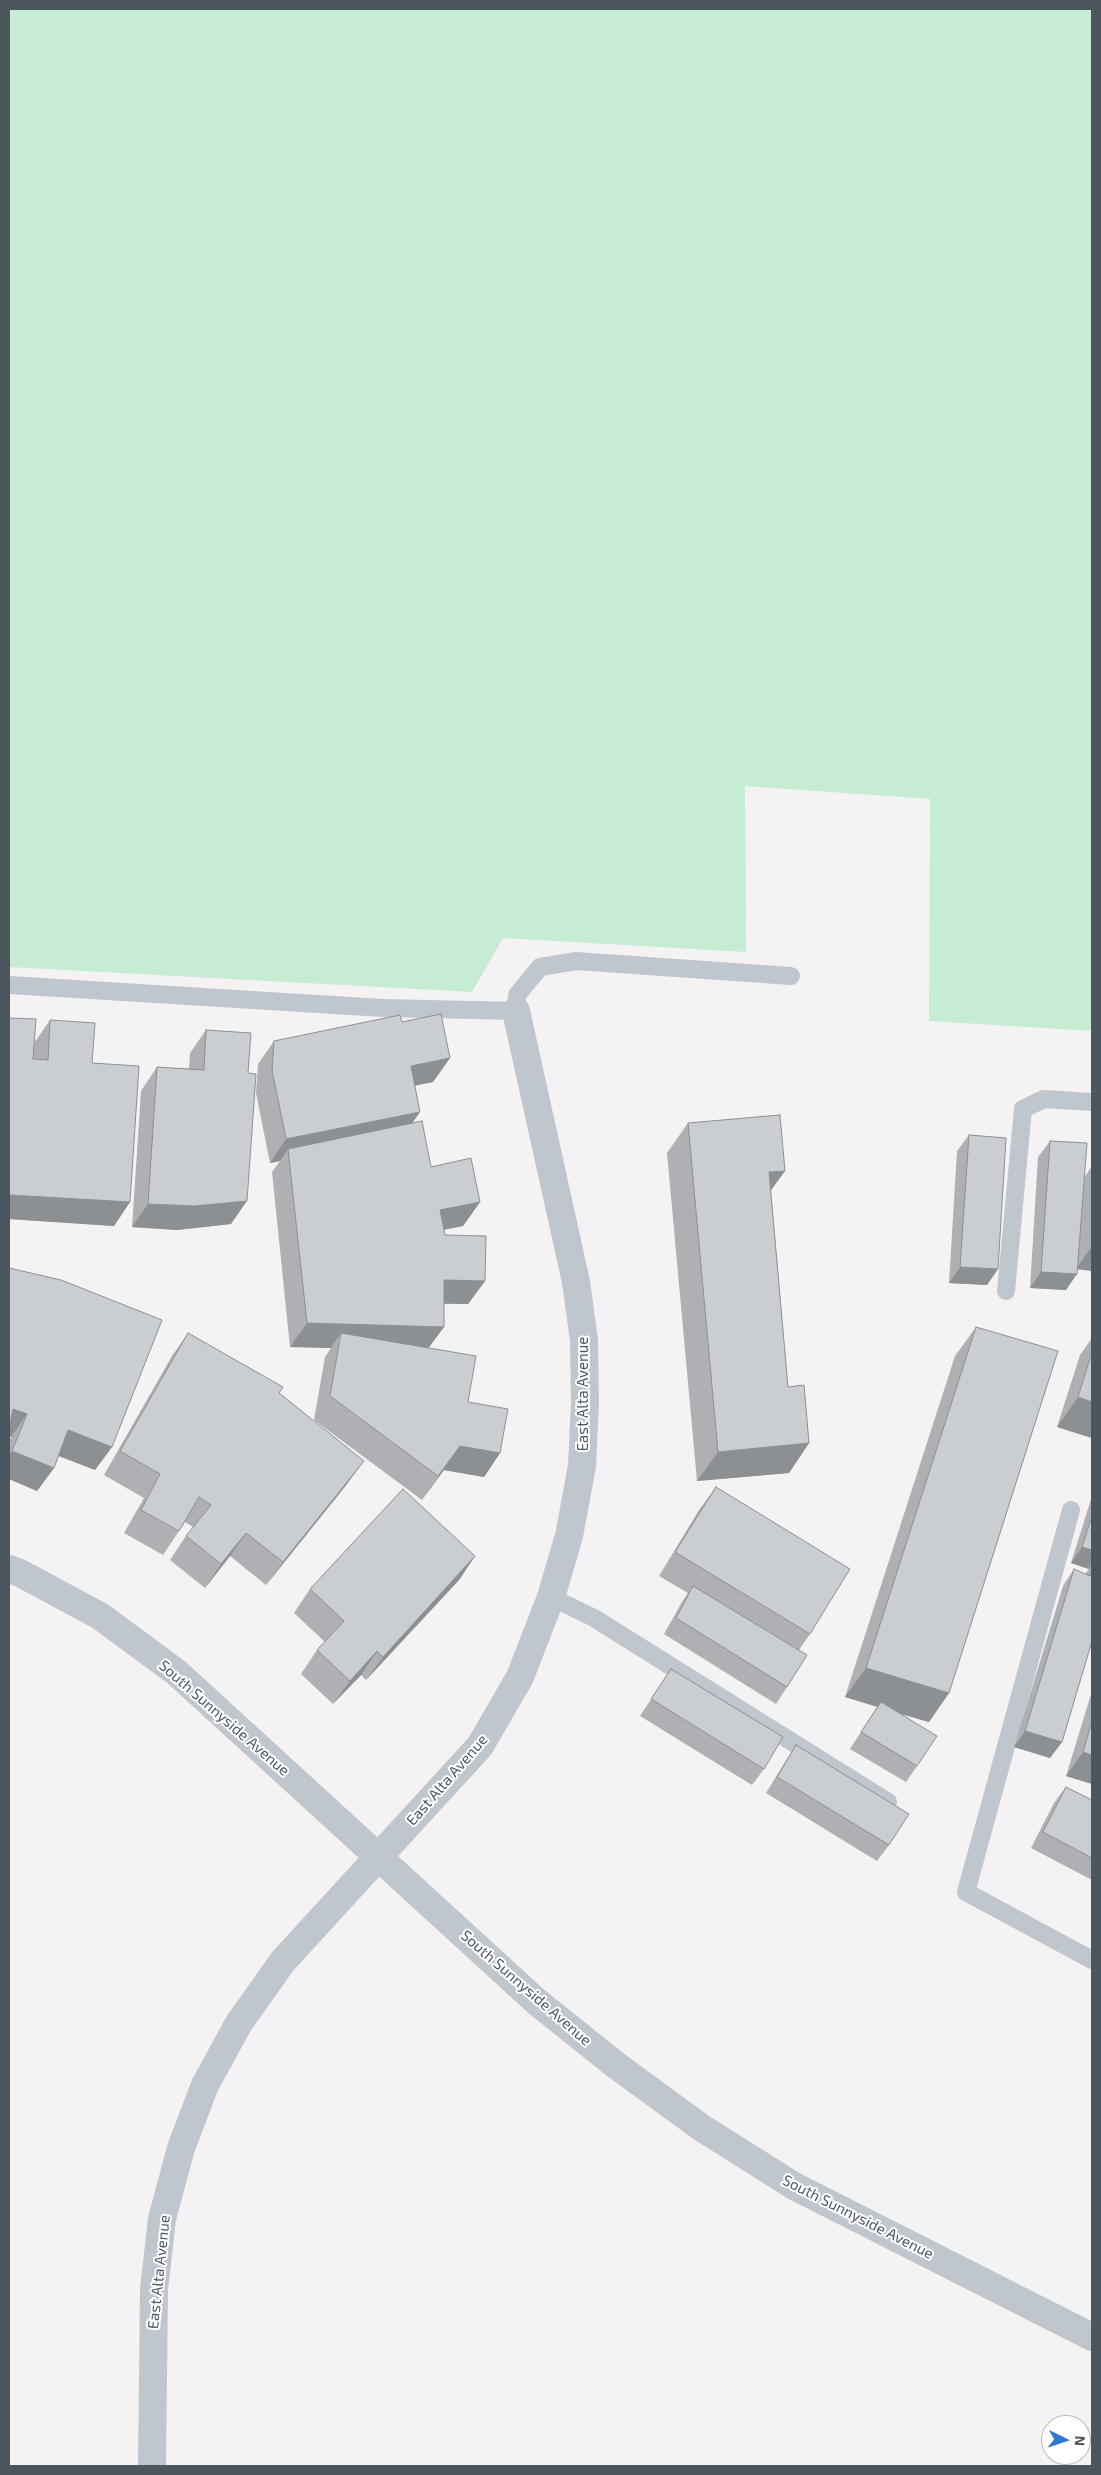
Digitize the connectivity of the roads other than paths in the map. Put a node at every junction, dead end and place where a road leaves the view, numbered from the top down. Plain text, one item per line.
1 (791, 976) dead end
2 (9, 985) edge
3 (516, 1011) junction
4 (1092, 1102) edge
5 (1006, 1291) dead end
6 (1071, 1510) dead end
7 (9, 1569) edge
8 (551, 1597) junction
9 (900, 1809) edge
10 (380, 1857) junction
11 (1092, 1960) edge
12 (1092, 2337) edge
13 (152, 2466) edge

1 - 3 lane
2 - 3 lane
3 - 8 street, East Alta Avenue
4 - 5 lane
6 - 11 lane
7 - 10 street, South Sunnyside Avenue
8 - 9 lane
8 - 10 street, East Alta Avenue
10 - 12 street, South Sunnyside Avenue
10 - 13 street, East Alta Avenue

